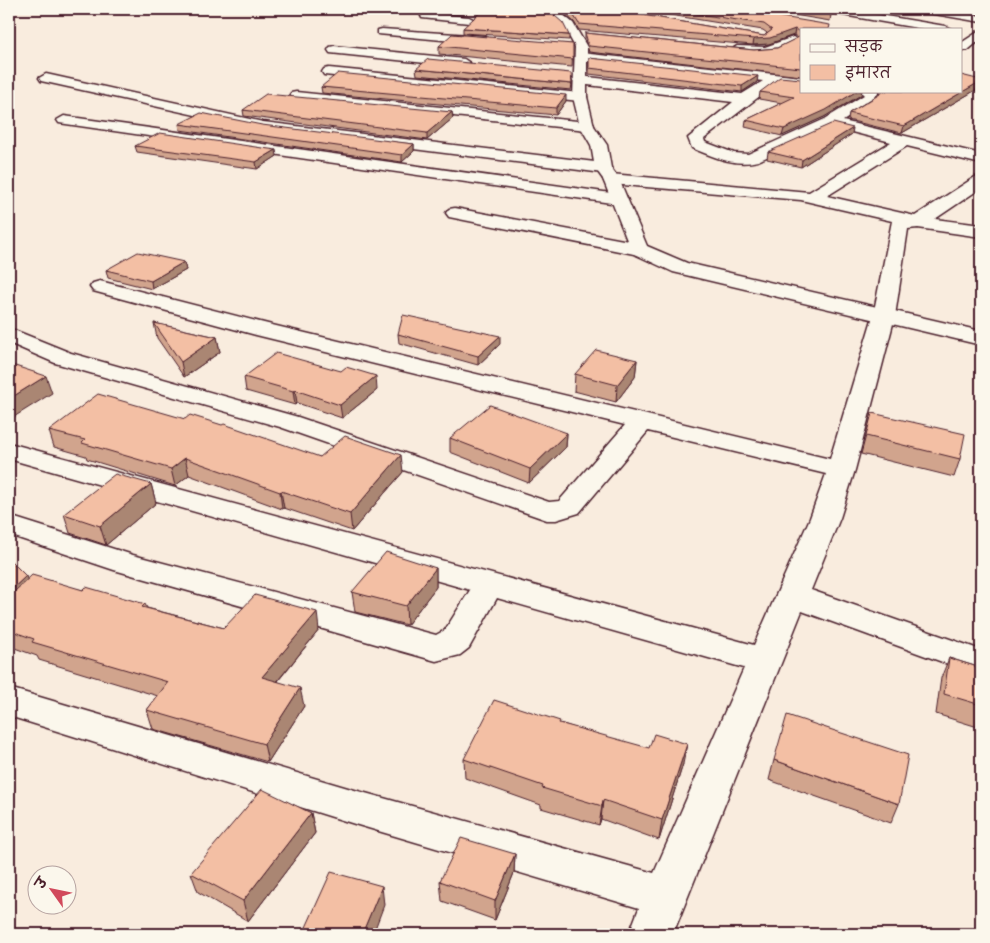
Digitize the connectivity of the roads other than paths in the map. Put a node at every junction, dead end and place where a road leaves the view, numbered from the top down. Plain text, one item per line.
1 (826, 9) edge
2 (923, 9) edge
3 (426, 16) dead end
4 (551, 18) edge
5 (981, 18) edge
6 (484, 21) edge
7 (914, 24) junction
8 (901, 28) edge
9 (939, 28) edge
10 (962, 31) edge
11 (382, 32) dead end
12 (981, 34) edge
13 (774, 37) edge
14 (502, 41) edge
15 (797, 41) edge
16 (963, 47) edge
17 (722, 48) edge
18 (981, 49) edge
19 (334, 50) dead end
20 (578, 57) junction
21 (482, 65) edge
22 (329, 72) dead end
23 (46, 78) dead end
24 (776, 78) junction
25 (800, 81) edge
26 (870, 92) edge
27 (296, 96) edge
28 (745, 98) junction
29 (64, 120) dead end
30 (830, 122) junction
31 (587, 126) junction
32 (905, 140) junction
33 (981, 159) edge
34 (607, 174) junction
35 (979, 185) edge
36 (813, 197) junction
37 (618, 199) junction
38 (455, 214) dead end
39 (918, 222) junction
40 (981, 231) edge
41 (639, 249) junction
42 (100, 287) dead end
43 (884, 316) junction
44 (9, 335) edge
45 (981, 338) edge
46 (642, 422) junction
47 (9, 451) edge
48 (841, 470) junction
49 (9, 524) edge
50 (489, 585) junction
51 (792, 595) junction
52 (764, 661) junction
53 (981, 663) edge
54 (9, 702) edge
55 (665, 896) junction
56 (651, 934) edge

1 - 7 street
2 - 5 street
3 - 6 street
4 - 20 street
7 - 8 street
7 - 9 street
10 - 12 street
11 - 14 street
12 - 16 street
13 - 15 street
15 - 17 street
16 - 18 street
19 - 21 street
20 - 22 street
20 - 24 street
20 - 28 street
20 - 31 street
23 - 34 street
24 - 25 street
24 - 28 street
26 - 30 street
27 - 31 street
28 - 30 street
29 - 37 street
30 - 32 street
31 - 34 street
32 - 33 street
32 - 36 street
34 - 36 street
34 - 37 street
35 - 39 street
36 - 39 street
37 - 41 street
38 - 41 street
39 - 40 street
39 - 43 street
41 - 43 street
42 - 46 street
43 - 45 street
43 - 48 street
44 - 46 street
46 - 48 street
47 - 50 street
48 - 51 street
49 - 50 street
50 - 52 street
51 - 52 street
51 - 53 street
52 - 55 street
54 - 55 street
55 - 56 street

